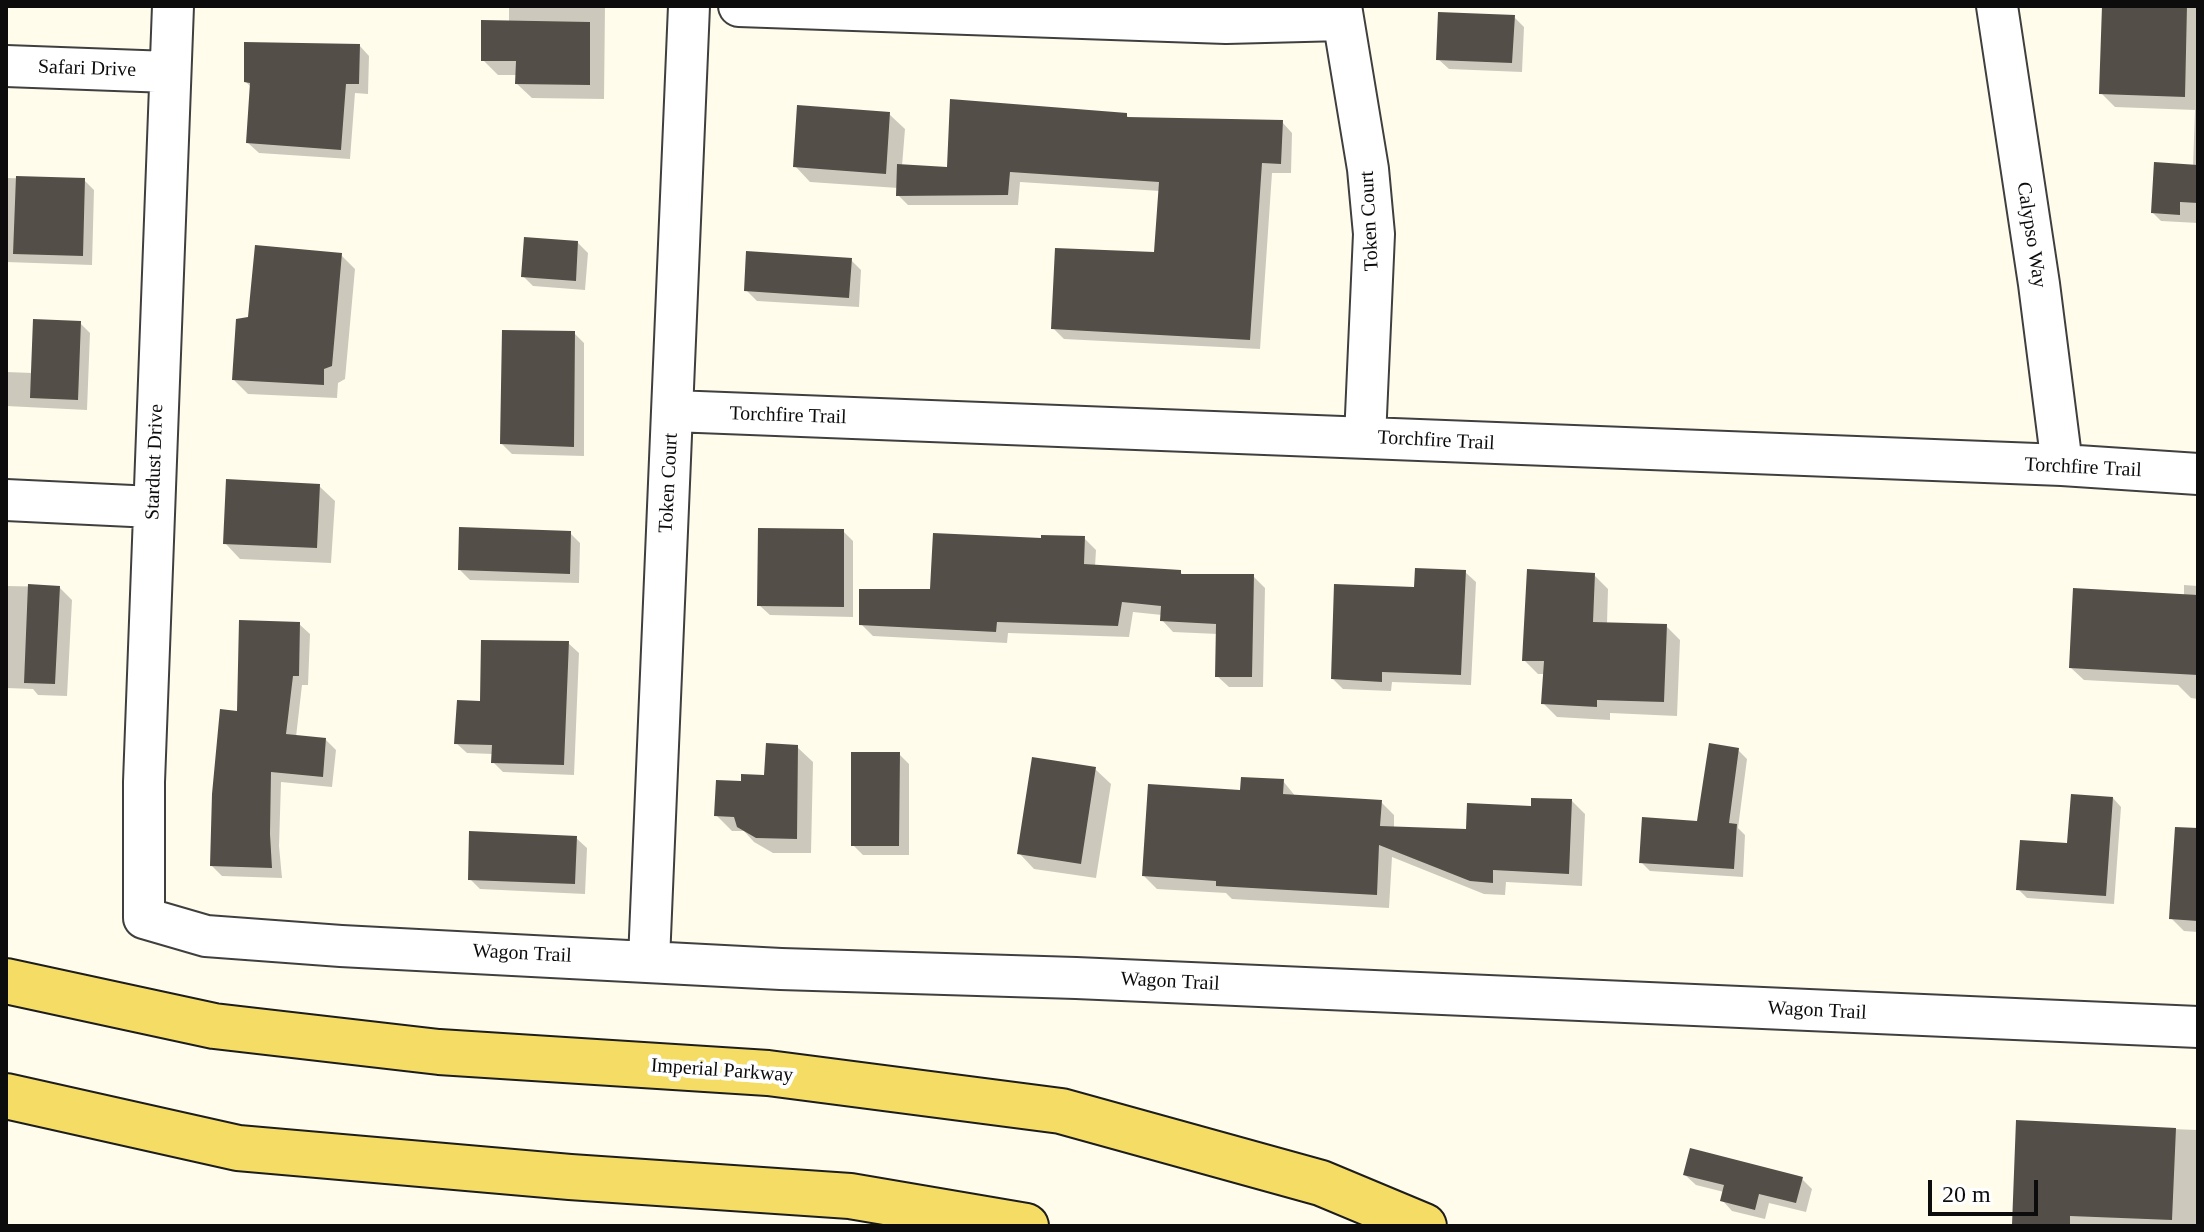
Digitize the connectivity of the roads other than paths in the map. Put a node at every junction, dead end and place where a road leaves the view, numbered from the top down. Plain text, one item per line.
1 (173, 6) edge
2 (689, 6) edge
3 (739, 6) edge
4 (1997, 6) edge
5 (1342, 13) edge
6 (6, 66) edge
7 (169, 72) junction
8 (673, 411) junction
9 (1365, 438) junction
10 (2062, 465) junction
11 (2198, 474) edge
12 (6, 500) edge
13 (153, 507) junction
14 (144, 918) joint
15 (649, 960) junction
16 (6, 981) edge
17 (2198, 1027) edge
18 (6, 1096) edge
19 (1026, 1226) edge
20 (1424, 1226) edge

1 - 7 street, Stardust Drive
2 - 8 street, Token Court
3 - 5 street
4 - 10 street, Calypso Way
5 - 9 street, Token Court
6 - 7 street, Safari Drive
7 - 13 street, Stardust Drive
8 - 9 street, Torchfire Trail
8 - 15 street, Token Court
9 - 10 street, Torchfire Trail
10 - 11 street, Torchfire Trail
12 - 13 street
13 - 14 street, Stardust Drive
14 - 15 street, Wagon Trail
15 - 17 street, Wagon Trail
16 - 20 main road, Imperial Parkway
18 - 19 main road

